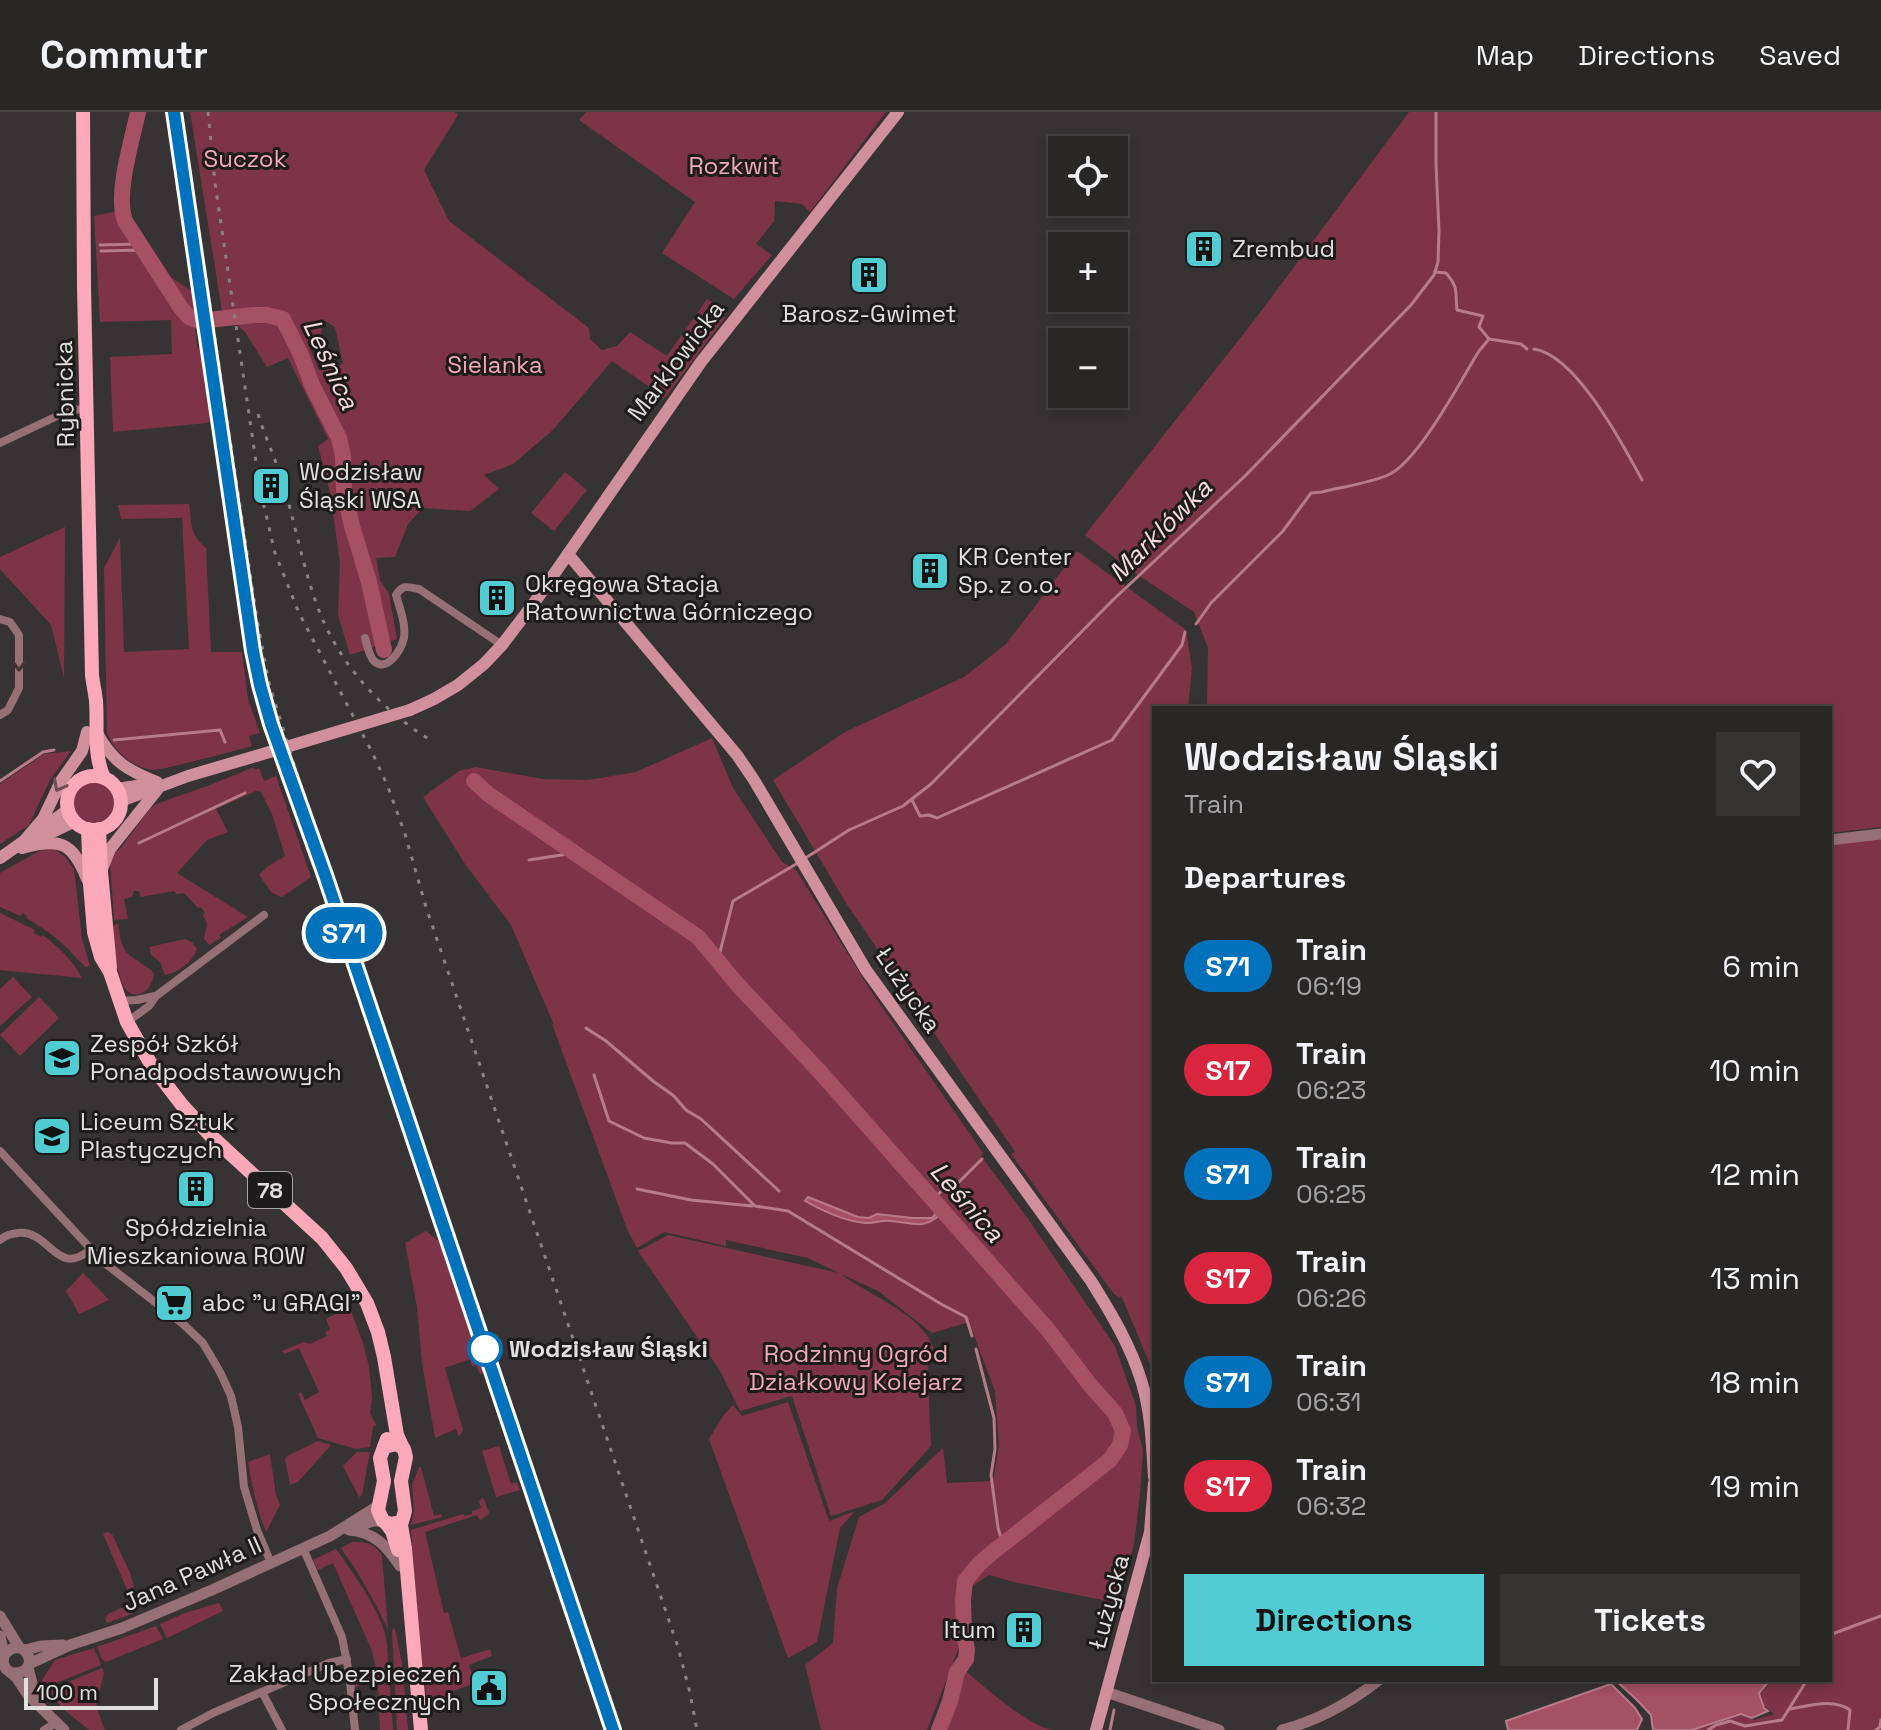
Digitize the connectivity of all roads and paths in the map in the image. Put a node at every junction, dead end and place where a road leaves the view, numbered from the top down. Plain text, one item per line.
1 (83, 112) edge
2 (898, 112) edge
3 (88, 409) junction
4 (0, 443) edge
5 (568, 554) junction
6 (0, 619) edge
7 (365, 638) dead end
8 (502, 645) junction
9 (0, 715) edge
10 (92, 732) junction
11 (84, 778) junction
12 (104, 778) junction
13 (158, 784) junction
14 (119, 795) junction
15 (83, 822) junction
16 (1881, 834) edge
17 (1832, 840) edge
18 (24, 844) junction
19 (2, 857) edge
20 (101, 872) junction
21 (90, 884) junction
22 (264, 915) dead end
23 (110, 972) junction
24 (156, 996) junction
25 (119, 1001) junction
26 (127, 1022) junction
27 (0, 1151) edge
28 (0, 1240) edge
29 (91, 1249) junction
30 (389, 1395) junction
31 (1152, 1437) edge
32 (402, 1446) junction
33 (384, 1447) junction
34 (378, 1506) junction
35 (1152, 1506) edge
36 (402, 1519) junction
37 (384, 1522) junction
38 (349, 1530) junction
39 (330, 1536) junction
40 (303, 1548) junction
41 (271, 1563) junction
42 (400, 1566) junction
43 (0, 1616) edge
44 (6, 1635) edge
45 (70, 1645) junction
46 (41, 1646) junction
47 (22, 1649) junction
48 (4, 1655) junction
49 (347, 1659) junction
50 (28, 1666) junction
51 (13, 1673) junction
52 (1376, 1682) edge
53 (262, 1692) junction
54 (1106, 1692) junction
55 (37, 1702) junction
56 (60, 1726) edge
57 (44, 1730) edge
58 (181, 1730) edge
59 (282, 1730) edge
60 (355, 1730) edge
61 (413, 1730) edge
62 (421, 1730) edge
63 (1096, 1730) edge
64 (1219, 1730) edge
65 (1282, 1730) edge

1 - 3 main road, Rybnicka / 78
2 - 5 main road, Marklowicka
3 - 4 street
3 - 10 main road, Rybnicka / 78
5 - 8 main road, Marklowicka
5 - 31 main road, Łużycka
6 -> 9 street
7 - 8 street
8 - 13 main road, Marklowicka, bridge
10 - 11 main road, Rybnicka / 78
10 - 12 main road, Rybnicka / 78
10 - 13 main road
10 -> 18 main road
11 - 12 main road
11 - 15 main road, 78
12 - 14 main road
13 - 14 main road, Marklowicka
13 - 20 main road
14 - 15 main road
15 - 18 main road
15 - 20 main road, 78
15 - 21 main road, 78
16 - 17 street
18 - 19 main road
18 - 21 main road
20 - 23 main road, 78
21 - 23 main road, 78
22 - 24 street
23 - 25 main road, 78
24 - 25 street
24 - 26 street
25 - 26 main road, 78
26 - 30 main road, 78
27 - 29 street
28 - 29 street
29 - 41 street
30 - 32 main road, 78
30 - 33 main road, 78
32 - 33 main road
32 - 36 main road, 78
33 - 34 main road, 78
34 - 37 main road, 78
34 - 39 street, Jana Pawła II
35 - 54 main road, Łużycka
36 - 37 main road
36 - 62 main road, 78
37 - 38 street, Jana Pawła II
37 - 42 main road, 78
38 - 39 street, Jana Pawła II
38 - 42 street
39 - 40 street, Jana Pawła II
40 - 41 street, Jana Pawła II
40 - 49 street
41 - 45 street, Jana Pawła II
42 - 61 main road, 78
43 - 44 street
44 - 46 street
44 - 47 street
44 - 48 street
45 - 46 street, Jana Pawła II
45 - 50 street, Jana Pawła II
46 - 47 street, Jana Pawła II
47 - 48 street
47 - 50 street
48 - 51 street
49 - 53 street
49 - 60 street
50 - 51 street
50 - 55 street
51 - 55 street
52 - 65 street
53 - 58 street
53 - 59 street
54 - 63 main road, Łużycka
54 - 64 street
55 - 56 street
56 - 57 street

